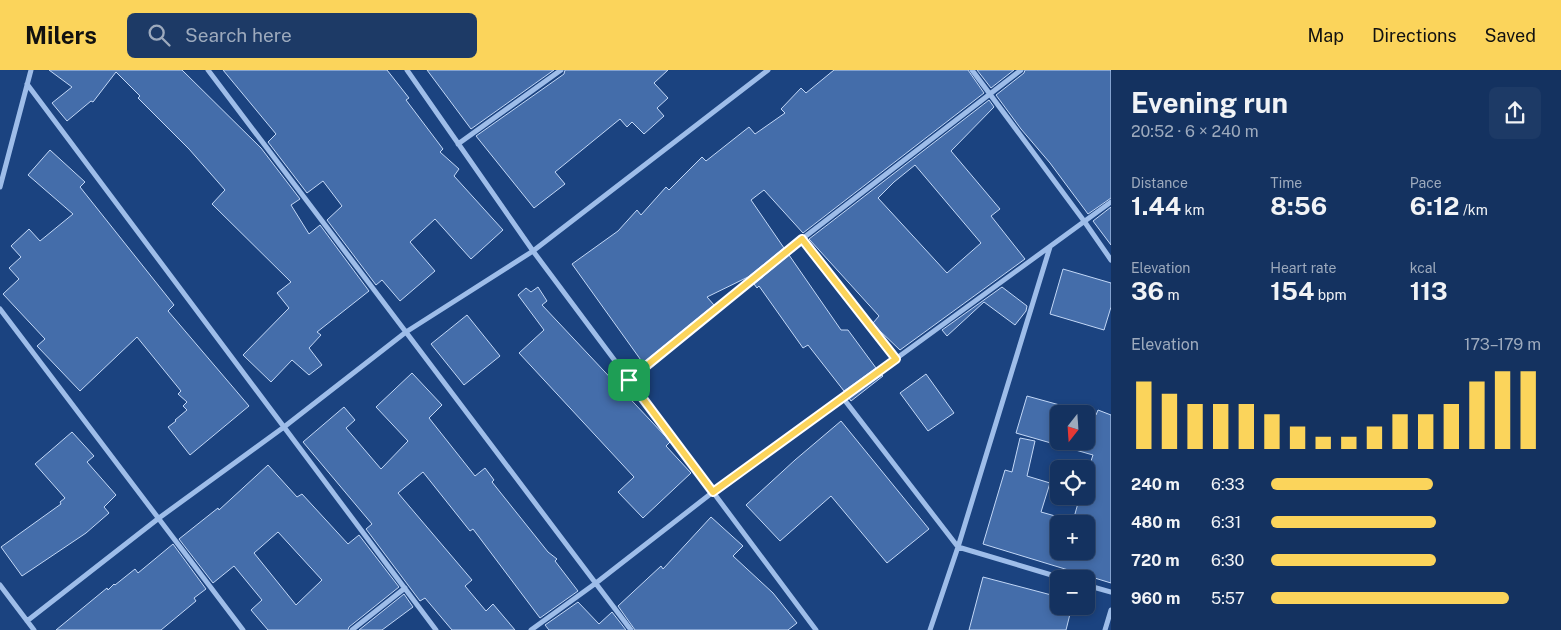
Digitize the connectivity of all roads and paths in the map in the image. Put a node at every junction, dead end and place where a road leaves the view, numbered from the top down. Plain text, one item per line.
1 (30, 70) edge
2 (208, 70) edge
3 (407, 70) edge
4 (561, 70) edge
5 (768, 70) edge
6 (972, 70) edge
7 (1022, 70) edge
8 (27, 84) junction
9 (990, 94) junction
10 (458, 144) junction
11 (0, 187) edge
12 (1111, 202) edge
13 (1084, 221) junction
14 (802, 239) junction
15 (1050, 247) junction
16 (533, 250) junction
17 (1111, 260) edge
18 (0, 309) edge
19 (406, 332) junction
20 (896, 359) junction
21 (629, 380) junction
22 (843, 398) junction
23 (284, 427) junction
24 (713, 492) junction
25 (159, 518) junction
26 (958, 548) junction
27 (1050, 575) edge
28 (596, 583) junction
29 (0, 585) edge
30 (405, 588) junction
31 (1095, 588) edge
32 (1111, 592) edge
33 (1111, 610) edge
34 (27, 621) junction
35 (34, 630) edge
36 (243, 630) edge
37 (352, 630) edge
38 (436, 630) edge
39 (531, 630) edge
40 (631, 630) edge
41 (816, 630) edge
42 (930, 630) edge
43 (1105, 630) edge

1 - 8 street
2 - 19 street
3 - 10 street
4 - 10 street
5 - 16 street
6 - 9 street
7 - 9 street
8 - 11 street
8 - 23 street
9 - 13 street
9 - 14 street
10 - 16 street
12 - 13 street
13 - 15 street
13 - 17 street
14 - 20 street
14 - 21 street
15 - 20 street
15 - 26 street
16 - 19 street
16 - 21 street
18 - 25 street
19 - 23 street
19 - 28 street
20 - 22 street
21 - 24 street
22 - 24 street
22 - 26 street
23 - 25 street
23 - 30 street
24 - 28 street
24 - 41 street
25 - 34 street
25 - 36 street
26 - 27 street
26 - 42 street
28 - 39 street
28 - 40 street
29 - 34 street
30 - 37 street
30 - 38 street
31 - 32 street
33 - 43 street
34 - 35 street

